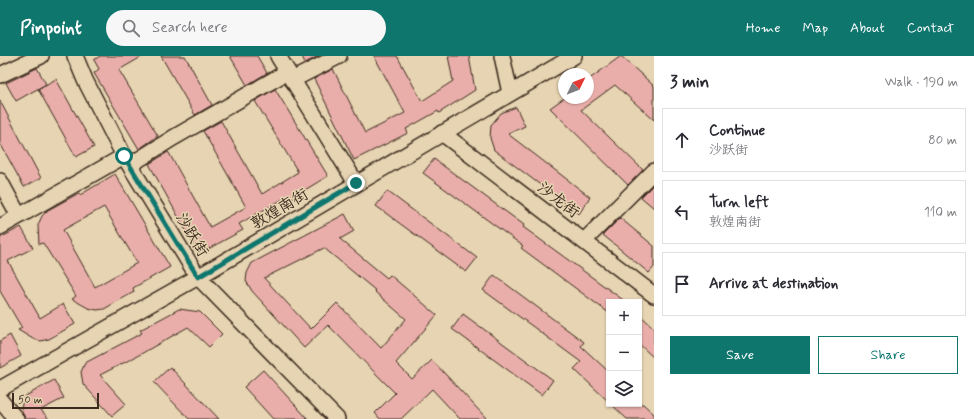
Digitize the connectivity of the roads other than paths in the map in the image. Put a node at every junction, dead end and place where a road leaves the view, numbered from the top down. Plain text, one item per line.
1 (42, 56) edge
2 (75, 56) edge
3 (278, 56) edge
4 (339, 56) edge
5 (502, 56) edge
6 (574, 56) edge
7 (0, 76) edge
8 (290, 76) junction
9 (510, 93) junction
10 (442, 133) junction
11 (127, 160) junction
12 (654, 171) edge
13 (0, 181) edge
14 (356, 183) junction
15 (19, 216) junction
16 (0, 226) edge
17 (584, 241) junction
18 (198, 277) junction
19 (654, 294) edge
20 (0, 389) edge
21 (0, 400) edge
22 (16, 419) edge
23 (337, 419) edge

1 - 7 street
2 - 11 street, 沙跃街
3 - 8 street
4 - 8 street
5 - 9 street
6 - 9 street, 敦煌南街
8 - 11 street
8 - 14 street
9 - 10 street, 敦煌南街
10 - 14 street, 敦煌南街
10 - 17 street, 沙龙街
11 - 15 street
11 - 18 street, 沙跃街
12 - 17 street
13 - 15 street
14 - 18 street, 敦煌南街
15 - 16 street
17 - 19 street, 沙龙街
18 - 20 street, 敦煌南街
18 - 23 street, 沙跃街
21 - 22 street

